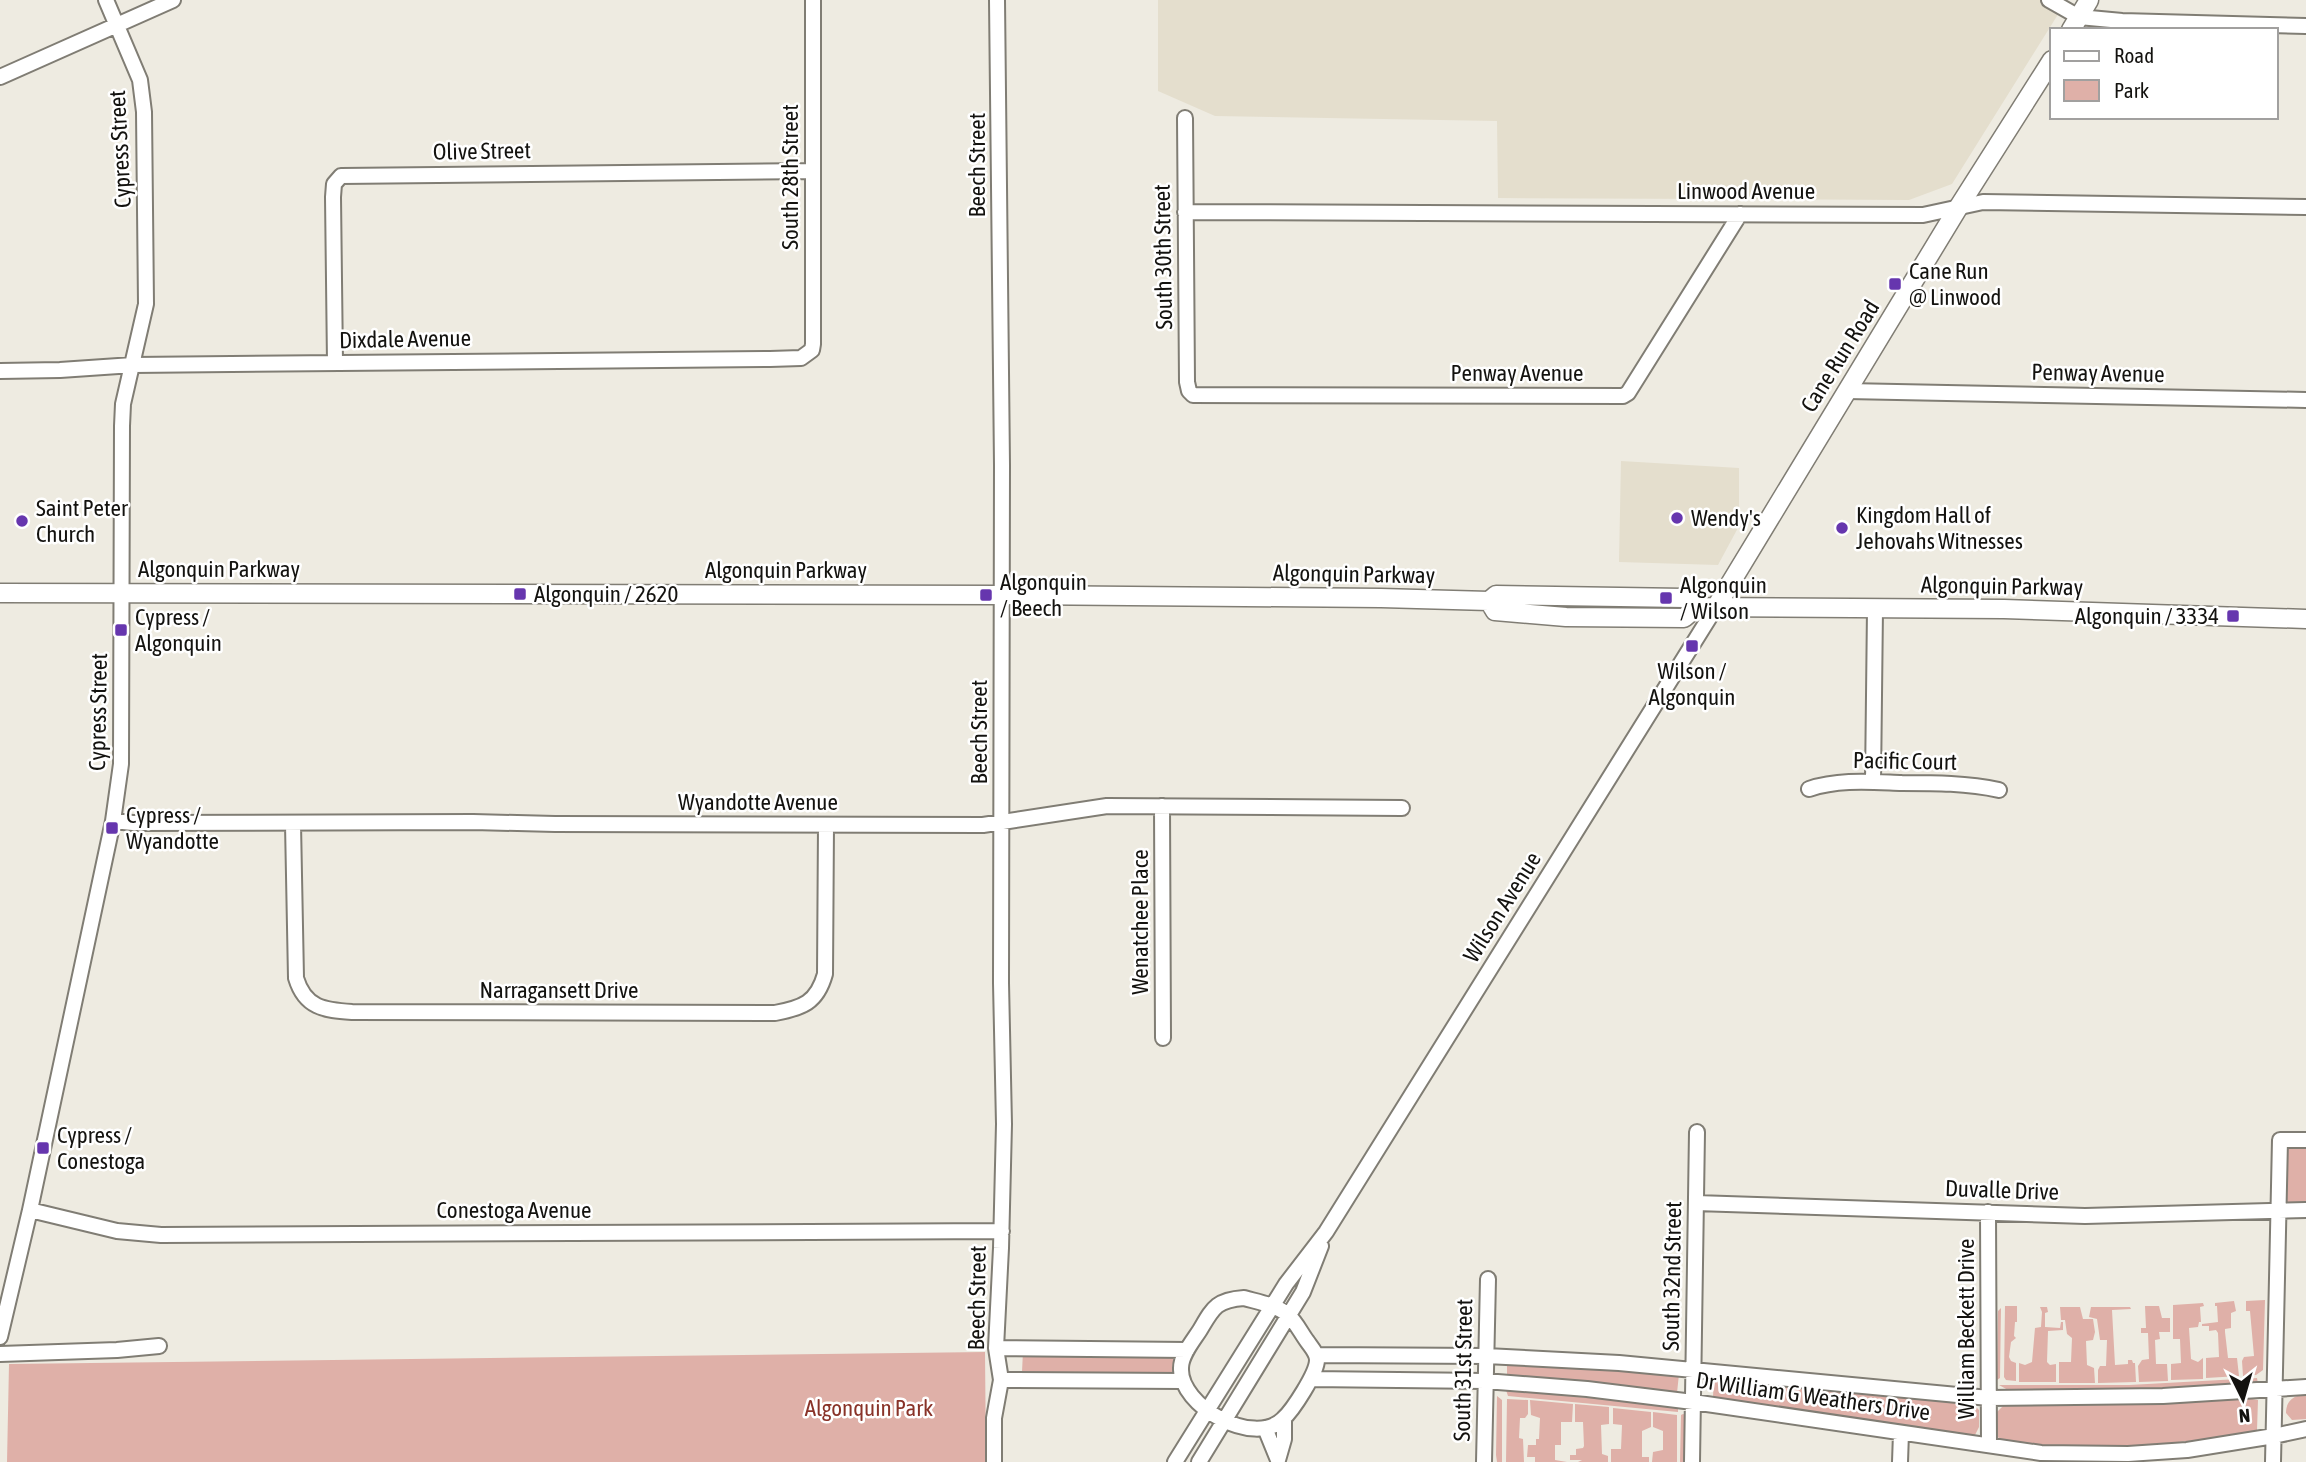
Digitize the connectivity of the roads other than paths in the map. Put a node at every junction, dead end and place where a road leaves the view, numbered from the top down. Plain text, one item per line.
1 (106, 0) edge
2 (173, 0) edge
3 (813, 0) edge
4 (997, 0) edge
5 (2049, 0) edge
6 (2089, 0) edge
7 (2075, 23) edge
8 (117, 24) junction
9 (2306, 26) edge
10 (2050, 63) edge
11 (0, 78) edge
12 (1185, 118) dead end
13 (813, 171) junction
14 (2306, 207) edge
15 (1958, 208) junction
16 (1185, 212) junction
17 (1740, 214) junction
18 (809, 354) joint
19 (335, 363) junction
20 (133, 365) junction
21 (0, 370) edge
22 (1847, 391) junction
23 (1193, 394) joint
24 (2306, 401) edge
25 (0, 593) edge
26 (122, 594) junction
27 (1001, 596) junction
28 (1716, 607) junction
29 (1875, 609) junction
30 (2306, 619) edge
31 (1873, 782) junction
32 (1810, 789) dead end
33 (1999, 790) dead end
34 (1162, 806) junction
35 (1402, 808) dead end
36 (113, 821) junction
37 (1002, 822) junction
38 (293, 824) junction
39 (826, 825) junction
40 (1163, 1038) dead end
41 (1697, 1132) dead end
42 (2306, 1140) edge
43 (1696, 1203) junction
44 (30, 1210) junction
45 (2306, 1210) edge
46 (1988, 1212) junction
47 (2279, 1212) junction
48 (1002, 1231) junction
49 (1326, 1232) junction
50 (1488, 1279) dead end
51 (1272, 1306) junction
52 (1289, 1315) junction
53 (0, 1337) edge
54 (159, 1346) dead end
55 (996, 1348) junction
56 (1187, 1350) junction
57 (0, 1354) edge
58 (1317, 1355) junction
59 (1486, 1356) junction
60 (1694, 1369) junction
61 (1311, 1379) junction
62 (1001, 1380) junction
63 (1183, 1381) junction
64 (1485, 1381) junction
65 (2306, 1387) edge
66 (2275, 1389) junction
67 (1989, 1398) junction
68 (1693, 1402) junction
69 (1207, 1411) junction
70 (1284, 1418) junction
71 (1224, 1421) junction
72 (1265, 1428) junction
73 (2306, 1429) edge
74 (1901, 1433) junction
75 (2274, 1436) junction
76 (1989, 1445) junction
77 (2096, 1458) edge
78 (1278, 1461) edge
79 (994, 1462) edge
80 (1175, 1462) edge
81 (1199, 1462) edge
82 (1484, 1462) edge
83 (1692, 1462) edge
84 (1900, 1462) edge
85 (2273, 1462) edge

1 - 8 street, Cypress Street
2 - 8 street
3 - 13 street, South 28th Street
4 - 27 street, Beech Street
5 - 7 street
6 - 7 main road
7 - 9 street
8 - 11 street
8 - 20 street, Cypress Street
10 - 15 main road, Cane Run Road
12 - 16 street, South 30th Street
13 - 18 street, South 28th Street
13 - 19 street, Olive Street
14 - 15 street, Linwood Avenue
15 - 17 street, Linwood Avenue
15 - 22 main road, Cane Run Road
16 - 17 street, Linwood Avenue
16 - 23 street, South 30th Street
17 - 23 street, Penway Avenue
18 - 19 street, Dixdale Avenue
19 - 20 street, Dixdale Avenue
20 - 21 street, Dixdale Avenue
20 - 26 street, Cypress Street
22 - 24 street, Penway Avenue
22 - 28 main road, Cane Run Road
25 - 26 main road, Algonquin Parkway
26 - 27 main road, Algonquin Parkway
26 - 36 street, Cypress Street
27 - 28 main road, Algonquin Parkway
27 - 37 street, Beech Street
28 - 29 main road, Algonquin Parkway
28 - 49 street, Wilson Avenue
29 - 30 main road, Algonquin Parkway
29 - 31 street
31 - 32 street, Pacific Court
31 - 33 street, Pacific Court
34 - 35 street, Wyandotte Avenue
34 - 37 street, Wyandotte Avenue
34 - 40 street, Wenatchee Place
36 - 38 street, Wyandotte Avenue
36 - 44 street, Cypress Street
37 - 39 street, Wyandotte Avenue
37 - 48 street, Beech Street
38 - 39 street, Wyandotte Avenue
38 - 39 street, Narragansett Drive
41 - 43 street, South 32nd Street
42 - 47 street
43 - 46 street, Duvalle Drive
43 - 60 street, South 32nd Street
44 - 48 street, Conestoga Avenue
44 - 53 street, Cypress Street
45 - 47 street, Duvalle Drive
46 - 47 street, Duvalle Drive
46 - 67 street, William Beckett Drive
47 - 66 street
48 - 55 street, Beech Street
49 - 51 street, Wilson Avenue
49 - 52 street, Wilson Avenue
50 - 59 street, South 31st Street
51 - 52 street
51 - 56 street
51 - 69 street, Wilson Avenue
52 - 58 street
52 - 71 street, Wilson Avenue
54 - 57 street
55 - 56 street
55 - 62 street, Beech Street
56 - 63 street
58 - 59 street, Dr William G Weathers Drive
58 - 61 street
59 - 60 street, Dr William G Weathers Drive
59 - 64 street, South 31st Street
60 - 67 street, Dr William G Weathers Drive
60 - 68 street, South 32nd Street
61 - 64 street, Dr William G Weathers Drive
61 - 70 street
62 - 63 street
62 - 79 street, Beech Street
63 - 69 street
64 - 68 street, Dr William G Weathers Drive
64 - 82 street, South 31st Street
65 - 66 street, Dr William G Weathers Drive
66 - 67 street, Dr William G Weathers Drive
66 - 75 street
67 - 76 street, William Beckett Drive
68 - 74 street, Dr William G Weathers Drive
68 - 83 street, South 32nd Street
69 - 71 street
69 - 80 street, Wilson Avenue
70 - 72 street
70 - 78 street
71 - 72 street
71 - 81 street, Wilson Avenue
72 - 78 street
73 - 75 street, Dr William G Weathers Drive
74 - 76 street, Dr William G Weathers Drive
74 - 84 street
75 - 77 street, Dr William G Weathers Drive
75 - 85 street
76 - 77 street, Dr William G Weathers Drive

